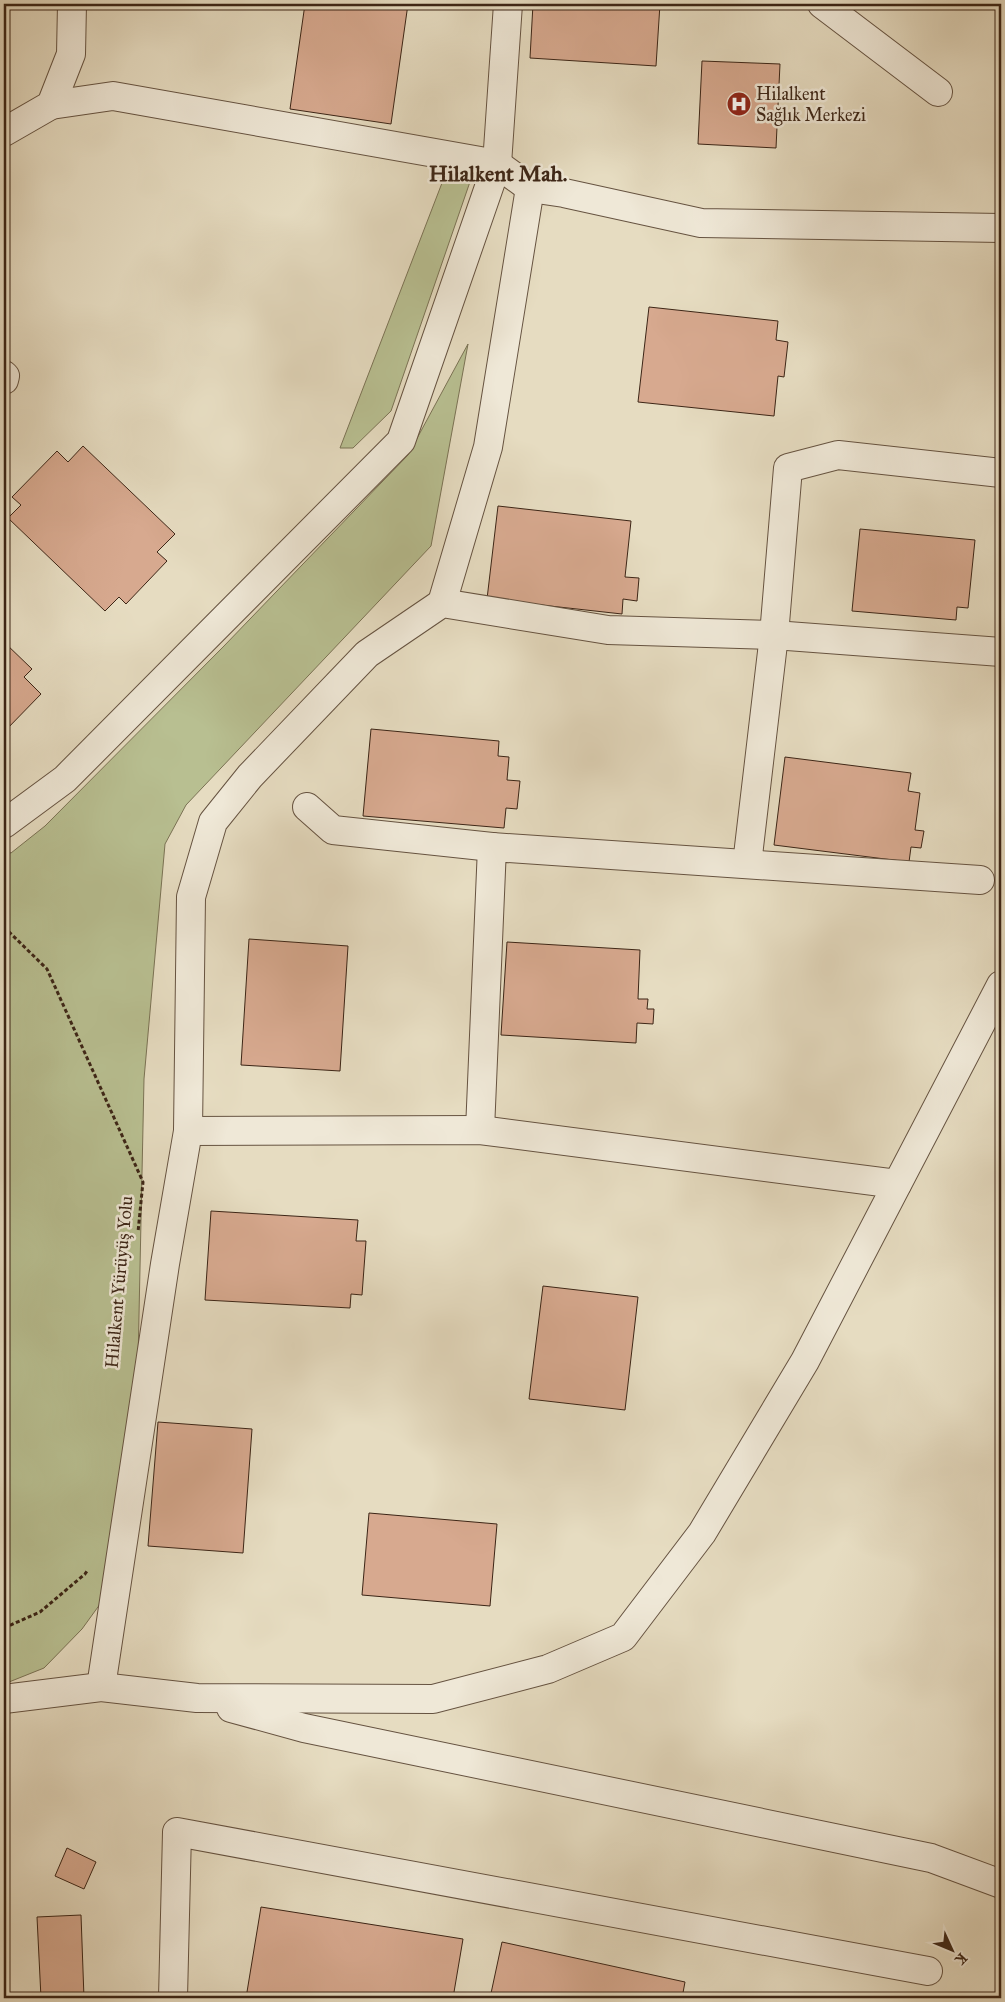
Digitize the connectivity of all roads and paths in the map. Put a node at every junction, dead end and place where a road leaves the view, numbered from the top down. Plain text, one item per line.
1 (72, 4) edge
2 (508, 4) edge
3 (822, 4) edge
4 (938, 92) dead end
5 (51, 105) junction
6 (4, 132) edge
7 (497, 164) junction
8 (530, 188) junction
9 (1001, 228) edge
10 (4, 375) edge
11 (4, 380) edge
12 (1001, 473) edge
13 (442, 602) junction
14 (774, 634) junction
15 (1001, 652) edge
16 (307, 807) dead end
17 (4, 824) edge
18 (492, 847) junction
19 (747, 864) junction
20 (980, 880) dead end
21 (4, 927) edge
22 (1001, 985) edge
23 (480, 1130) junction
24 (188, 1131) junction
25 (897, 1184) junction
26 (137, 1241) dead end
27 (88, 1566) dead end
28 (4, 1628) edge
29 (101, 1687) junction
30 (197, 1698) junction
31 (4, 1699) edge
32 (1001, 1884) edge
33 (928, 1971) dead end
34 (173, 1998) edge

1 - 5 street
2 - 7 street
3 - 4 street
5 - 6 street
5 - 7 street
7 - 8 street
7 - 17 street
8 - 9 street
8 - 13 street
10 - 11 street
12 - 14 street
13 - 14 street
13 - 24 street
14 - 15 street
14 - 19 street
16 - 18 street
18 - 19 street
18 - 23 street
19 - 20 street
21 - 26 path, Hilalkent Yürüyüş Yolu
22 - 25 street
23 - 24 street
23 - 25 street
24 - 29 street
25 - 30 street
27 - 28 path
29 - 30 street
29 - 31 street
30 - 32 street
33 - 34 street

